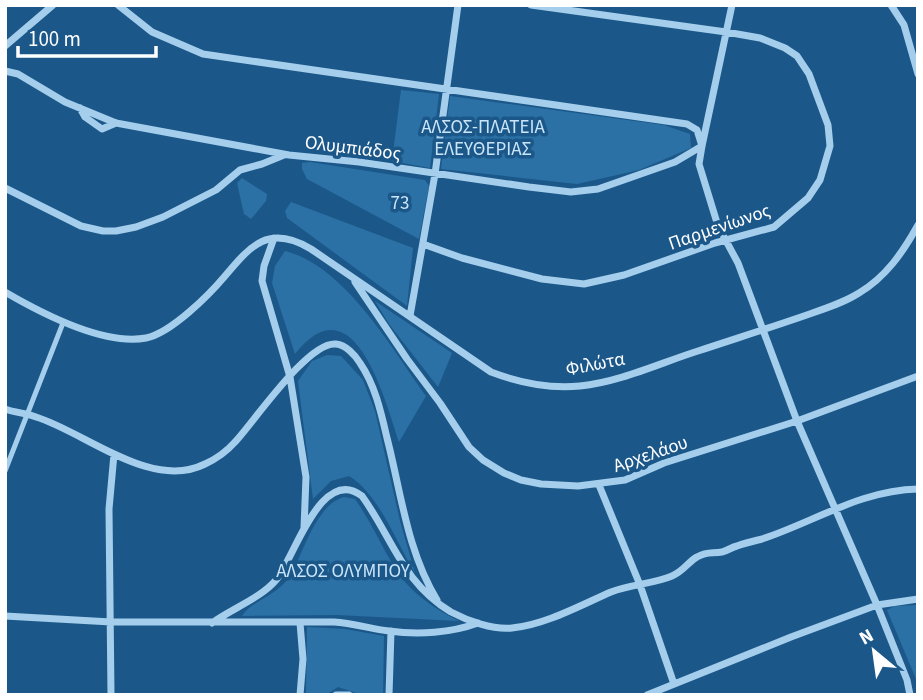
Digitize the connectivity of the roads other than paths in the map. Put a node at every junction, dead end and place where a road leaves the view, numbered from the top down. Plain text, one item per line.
1 (53, 5) edge
2 (118, 5) edge
3 (458, 5) edge
4 (531, 5) edge
5 (732, 5) edge
6 (891, 5) edge
7 (726, 32) junction
8 (5, 46) edge
9 (5, 71) edge
10 (918, 74) edge
11 (445, 90) junction
12 (702, 146) junction
13 (289, 155) junction
14 (435, 174) junction
15 (5, 188) edge
16 (918, 225) edge
17 (274, 238) junction
18 (726, 240) junction
19 (423, 244) junction
20 (352, 279) junction
21 (5, 292) edge
22 (410, 316) junction
23 (63, 323) junction
24 (763, 330) junction
25 (918, 376) edge
26 (290, 377) junction
27 (5, 409) edge
28 (27, 415) junction
29 (797, 421) junction
30 (114, 454) junction
31 (5, 471) edge
32 (599, 485) junction
33 (918, 489) edge
34 (835, 509) junction
35 (304, 529) junction
36 (640, 585) junction
37 (918, 599) edge
38 (439, 603) junction
39 (877, 605) junction
40 (5, 616) edge
41 (111, 622) junction
42 (212, 623) junction
43 (300, 623) junction
44 (479, 623) junction
45 (391, 631) junction
46 (674, 684) junction
47 (662, 692) edge
48 (111, 695) edge
49 (300, 695) edge
50 (337, 695) edge
51 (349, 695) edge
52 (388, 695) edge
53 (647, 695) edge
54 (910, 695) edge

1 - 8 street
2 - 11 street
3 - 11 street
4 - 7 street, Παρμενίωνος
5 - 7 street
6 - 10 street
7 - 12 street
7 - 18 street, Παρμενίωνος
9 - 13 street, Ολυμπιάδος
11 - 12 street
11 - 14 street
12 - 14 street, Ολυμπιάδος
12 - 18 street
13 - 14 street, Ολυμπιάδος
13 - 15 street
14 - 19 street
16 - 24 street, Φιλώτα
17 - 20 street, Φιλώτα
17 - 23 street
17 - 26 street
18 - 19 street, Παρμενίωνος
18 - 24 street
19 - 22 street
20 - 22 street, Φιλώτα
20 - 32 street, Αρχελάου
21 - 23 street
22 - 24 street, Φιλώτα
23 - 28 street
24 - 29 street
25 - 29 street, Αρχελάου
26 - 30 street
26 - 35 street
26 - 38 street
27 - 28 street
28 - 30 street
28 - 31 street
29 - 32 street, Αρχελάου
29 - 34 street
30 - 41 street
32 - 36 street
33 - 34 street
34 - 36 street
34 - 39 street
35 - 38 street
35 - 42 street
36 - 44 street
36 - 46 street
37 - 39 street
38 - 44 street
39 - 46 street
39 - 54 street
40 - 41 street
41 - 42 street
41 - 48 street
42 - 43 street
43 - 45 street
43 - 49 street
44 - 45 street
45 - 52 street
46 - 47 street
47 - 53 street
50 - 51 street

